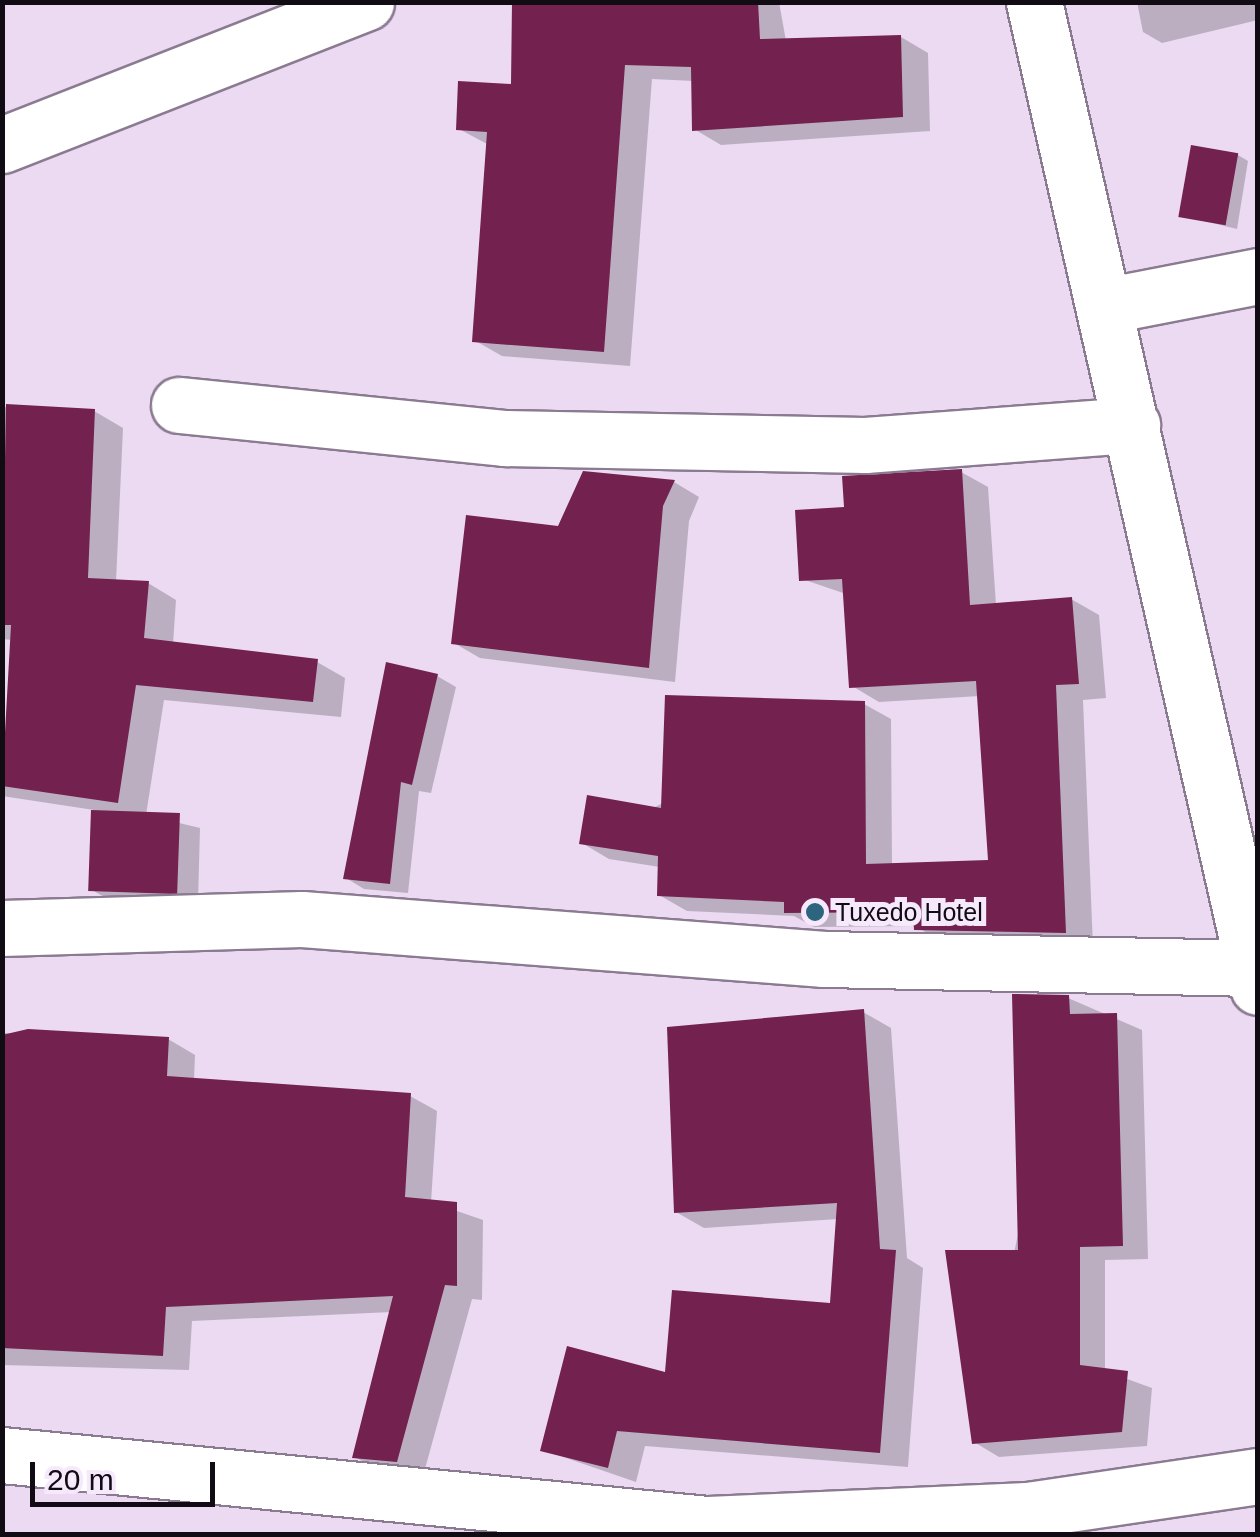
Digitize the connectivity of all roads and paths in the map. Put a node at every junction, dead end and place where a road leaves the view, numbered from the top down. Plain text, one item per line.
1 (366, 2) edge
2 (1034, 2) edge
3 (2, 145) edge
4 (1258, 276) edge
5 (1104, 306) junction
6 (179, 404) dead end
7 (1132, 425) junction
8 (2, 928) edge
9 (1255, 978) edge
10 (2, 1454) edge
11 (1258, 1476) edge
12 (596, 1524) edge

1 - 3 street
2 - 5 street
4 - 5 street
5 - 7 street
6 - 7 street
7 - 9 street
8 - 9 street
10 - 12 street
11 - 12 street

